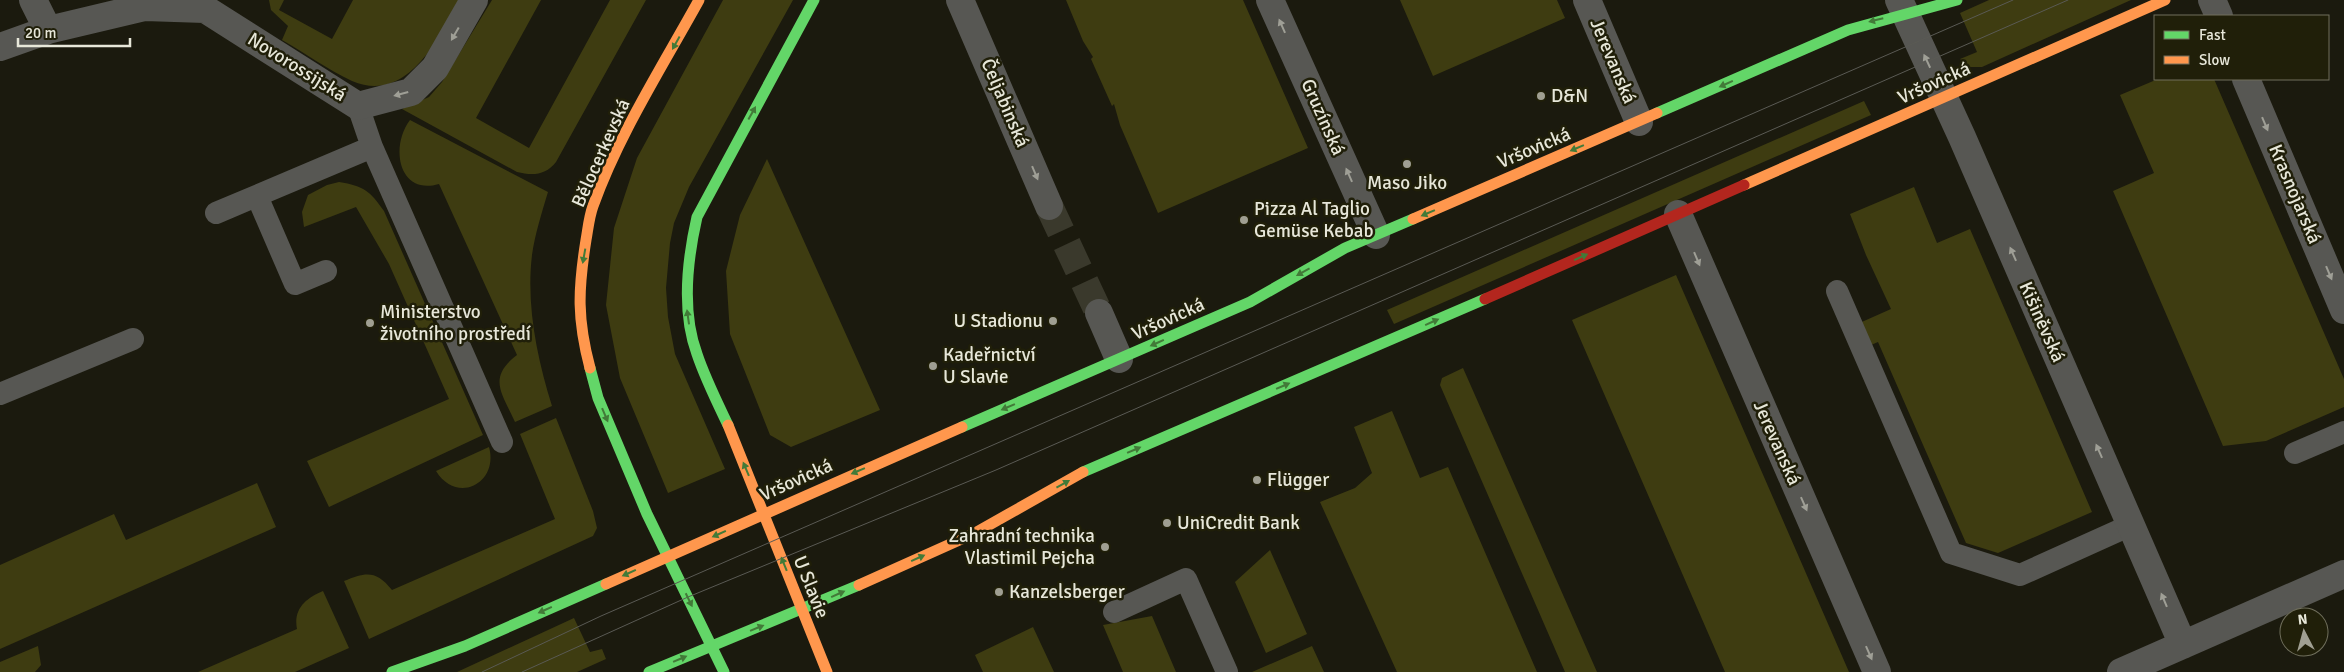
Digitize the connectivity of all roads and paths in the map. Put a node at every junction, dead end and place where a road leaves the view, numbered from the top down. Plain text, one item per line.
1 (33, 0) edge
2 (474, 0) edge
3 (699, 0) edge
4 (814, 0) edge
5 (960, 0) edge
6 (1270, 0) edge
7 (1587, 0) edge
8 (1957, 0) edge
9 (2165, 0) edge
10 (2212, 0) edge
11 (208, 4) edge
12 (1902, 6) edge
13 (2219, 15) edge
14 (48, 30) junction
15 (0, 47) edge
16 (2246, 80) edge
17 (1944, 98) junction
18 (358, 106) junction
19 (1639, 122) junction
20 (372, 148) junction
21 (257, 196) junction
22 (1049, 206) tunnel mouth
23 (216, 213) dead end
24 (1678, 214) junction
25 (1376, 235) junction
26 (326, 271) dead end
27 (1836, 291) dead end
28 (2344, 310) edge
29 (1099, 313) tunnel mouth
30 (133, 338) dead end
31 (1119, 359) junction
32 (0, 394) edge
33 (2344, 432) edge
34 (502, 442) dead end
35 (2295, 453) dead end
36 (764, 514) junction
37 (2131, 525) junction
38 (668, 556) junction
39 (2344, 574) edge
40 (802, 610) junction
41 (1114, 612) dead end
42 (2183, 645) junction
43 (712, 646) junction
44 (2127, 671) edge
45 (392, 672) edge
46 (649, 672) edge
47 (724, 672) edge
48 (827, 672) edge
49 (1227, 672) edge
50 (1877, 672) edge

1 - 14 street
2 -> 18 street, Novorossijská
3 -> 38 main road, Bělocerkevská
36 -> 4 main road
5 -> 22 street, Čeljabinská
25 -> 6 street, Gruzínská
7 - 19 street, Jerevanská
8 - 12 main road, Vršovická
9 - 17 main road, Vršovická
10 - 13 street
11 - 14 street
11 - 18 street, Novorossijská
17 -> 12 street, Kišiněvská
12 -> 19 main road, Vršovická
14 - 15 street
16 -> 28 street, Krasnojarská
17 - 24 main road, Vršovická
37 -> 17 street, Kišiněvská
18 - 20 lane
19 -> 25 main road, Vršovická
20 - 21 lane
20 - 34 lane
21 - 23 lane
21 - 26 lane
40 -> 24 main road, Vršovická
24 -> 50 street, Jerevanská
25 -> 31 main road, Vršovická
27 - 37 lane
29 - 31 street
30 - 32 lane
31 -> 36 main road, Vršovická
33 - 35 lane
36 -> 38 main road, Vršovická
40 -> 36 main road, U Slavie
42 -> 37 street, Kišiněvská
38 -> 43 main road
38 -> 45 main road, Vršovická
39 - 42 street
43 -> 40 main road, Vršovická
40 - 48 main road, U Slavie
41 - 49 lane
42 - 44 street
46 -> 43 main road, Vršovická
43 - 47 main road

